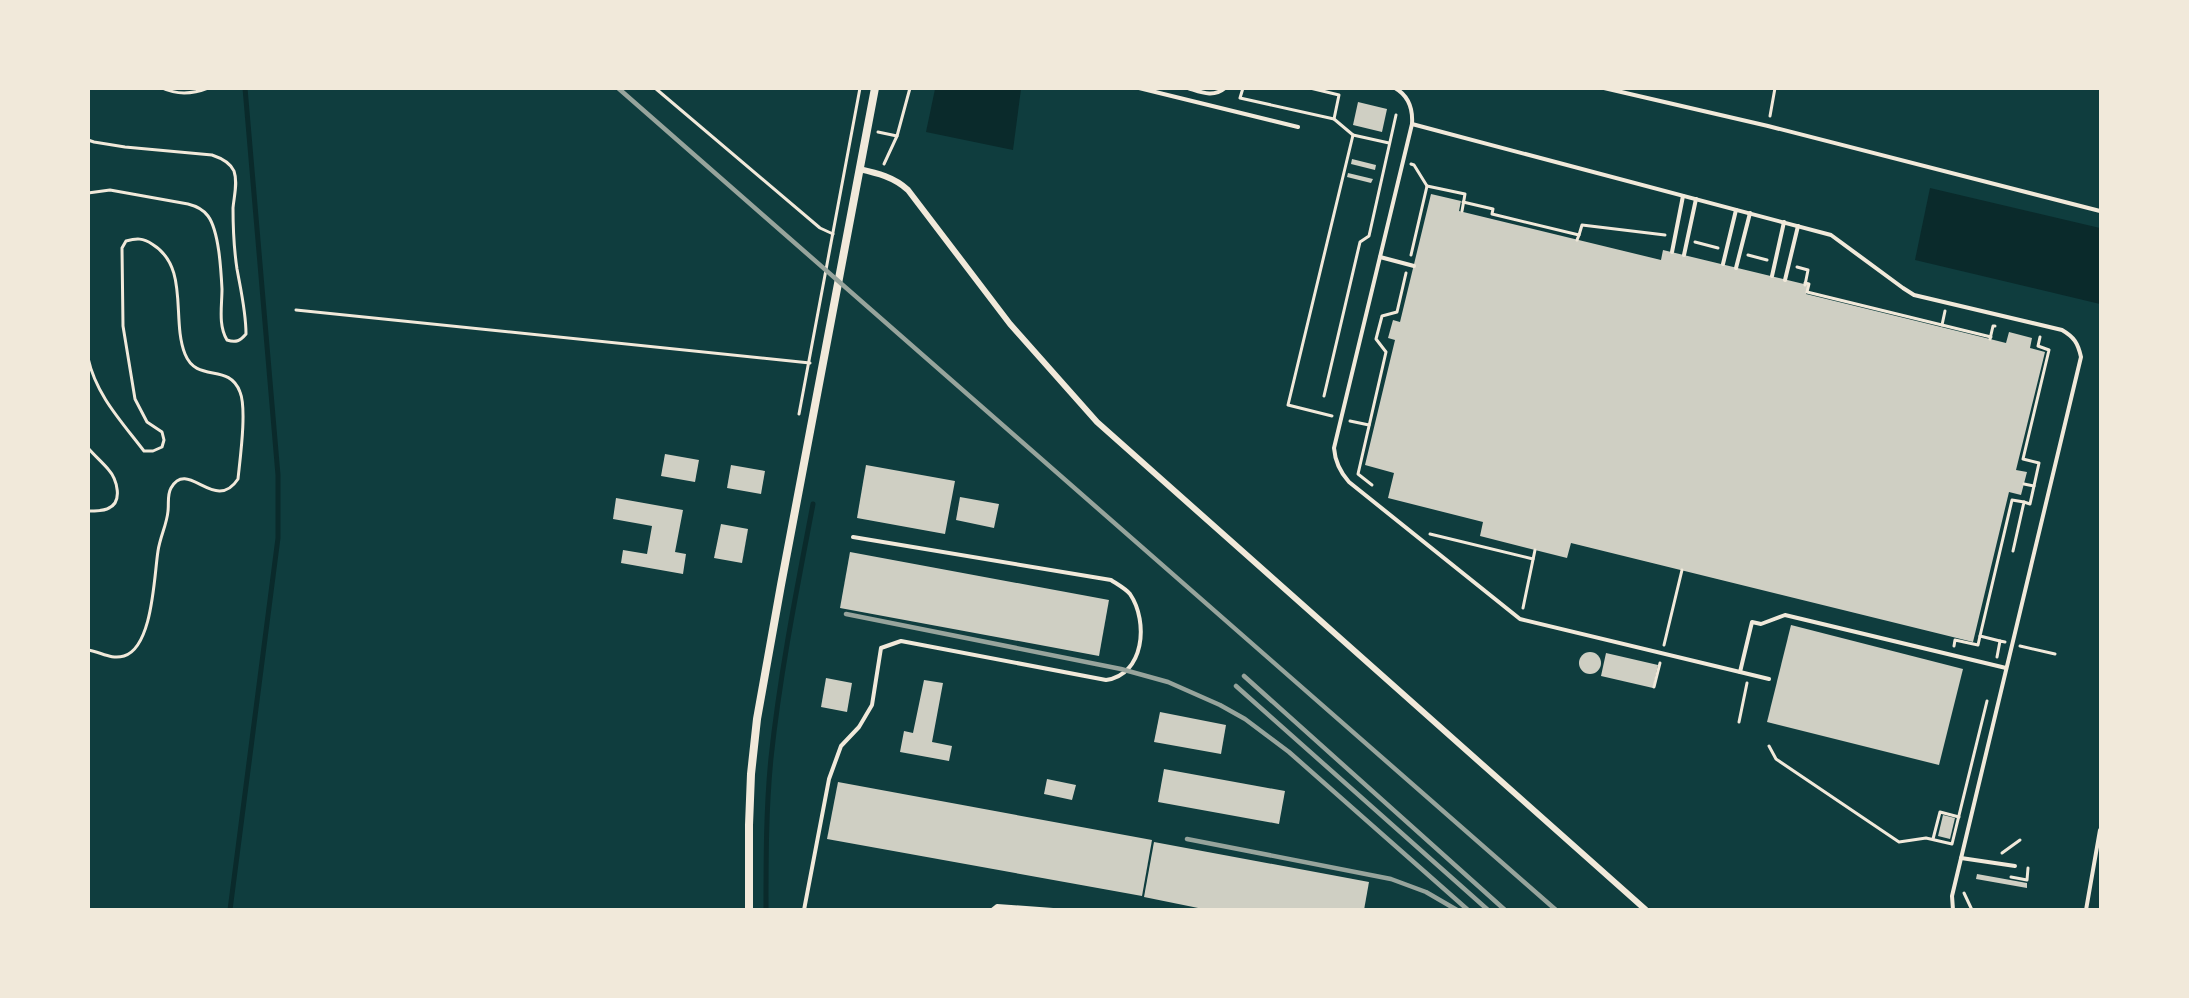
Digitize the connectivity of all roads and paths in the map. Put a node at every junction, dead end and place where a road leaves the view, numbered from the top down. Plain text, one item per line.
1 (162, 88) edge
2 (208, 88) edge
3 (655, 88) edge
4 (875, 88) edge
5 (910, 88) edge
6 (1188, 88) edge
7 (1225, 88) edge
8 (1243, 88) edge
9 (1310, 88) edge
10 (1395, 88) edge
11 (1604, 88) edge
12 (1775, 88) edge
13 (1140, 89) edge
14 (1396, 115) dead end
15 (1334, 119) junction
16 (1412, 124) junction
17 (1768, 126) junction
18 (1298, 127) dead end
19 (1353, 135) junction
20 (88, 140) edge
21 (1390, 143) junction
22 (1386, 158) junction
23 (1402, 162) junction
24 (859, 170) junction
25 (880, 174) junction
26 (1427, 186) junction
27 (88, 193) edge
28 (1683, 196) junction
29 (1696, 199) junction
30 (1464, 202) junction
31 (1736, 210) junction
32 (2100, 211) edge
33 (1462, 212) dead end
34 (1750, 213) junction
35 (1784, 222) junction
36 (1798, 226) junction
37 (846, 236) junction
38 (1577, 240) dead end
39 (1672, 252) dead end
40 (1684, 255) dead end
41 (1380, 257) junction
42 (1723, 264) dead end
43 (1411, 265) junction
44 (1737, 268) dead end
45 (1772, 276) dead end
46 (1785, 280) dead end
47 (1805, 283) dead end
48 (1947, 302) junction
49 (296, 310) dead end
50 (1942, 326) junction
51 (2003, 328) dead end
52 (2031, 334) dead end
53 (88, 358) edge
54 (822, 366) junction
55 (1324, 396) dead end
56 (1341, 418) junction
57 (1369, 425) junction
58 (88, 448) edge
59 (2024, 483) dead end
60 (2034, 486) junction
61 (1376, 489) dead end
62 (2024, 502) junction
63 (88, 510) edge
64 (1429, 534) dead end
65 (853, 537) dead end
66 (2013, 551) dead end
67 (1533, 559) dead end
68 (1682, 570) dead end
69 (2000, 641) junction
70 (2012, 644) junction
71 (88, 650) edge
72 (1662, 653) junction
73 (2055, 654) dead end
74 (1995, 664) junction
75 (2006, 668) junction
76 (1740, 672) junction
77 (1769, 679) dead end
78 (1654, 687) dead end
79 (1988, 697) dead end
80 (1769, 746) dead end
81 (1959, 816) junction
82 (2100, 830) edge
83 (1933, 839) junction
84 (2020, 840) dead end
85 (1995, 852) dead end
86 (1961, 858) junction
87 (2015, 866) dead end
88 (2028, 868) dead end
89 (2006, 876) dead end
90 (1964, 891) dead end
91 (749, 909) edge
92 (804, 909) edge
93 (992, 909) edge
94 (1053, 909) edge
95 (1646, 909) edge
96 (1953, 909) edge
97 (1972, 909) edge
98 (2086, 909) edge

1 - 2 path
3 - 37 path
4 - 24 street
5 - 25 path
6 - 7 lane
8 - 15 path
9 - 15 path
10 - 16 lane
11 - 17 lane
12 - 17 path
13 - 18 lane
14 - 21 path
15 - 19 path
16 - 23 lane
16 - 28 lane
17 - 32 lane
19 - 21 path
19 - 56 path
20 - 27 path
21 - 22 path
22 - 23 path
22 - 55 path
23 - 26 path
23 - 41 lane
24 - 25 street
24 - 37 street
25 - 95 street
26 - 30 path
26 - 43 path
28 - 29 lane
28 - 39 lane
29 - 31 lane
29 - 40 lane
30 - 33 path
30 - 38 path
31 - 34 lane
31 - 42 lane
34 - 35 lane
34 - 44 lane
35 - 36 lane
35 - 45 lane
36 - 46 lane
36 - 48 lane
37 - 54 street
41 - 43 lane
41 - 56 lane
43 - 57 path
47 - 50 path
48 - 50 path
48 - 70 lane
49 - 54 path
50 - 51 path
52 - 60 path
53 - 71 path
54 - 91 street
56 - 57 path
56 - 72 lane
57 - 61 path
58 - 63 path
59 - 60 path
60 - 62 path
62 - 66 path
62 - 69 path
64 - 67 path
65 - 92 lane
68 - 72 path
69 - 70 path
69 - 74 path
70 - 73 path
70 - 75 lane
72 - 76 lane
72 - 78 path
74 - 75 lane
74 - 76 lane
75 - 86 lane
76 - 77 lane
79 - 81 path
80 - 83 path
81 - 83 path
81 - 83 path
82 - 98 lane
84 - 85 path
86 - 87 lane
86 - 96 lane
88 - 89 path
90 - 97 path
93 - 94 lane

